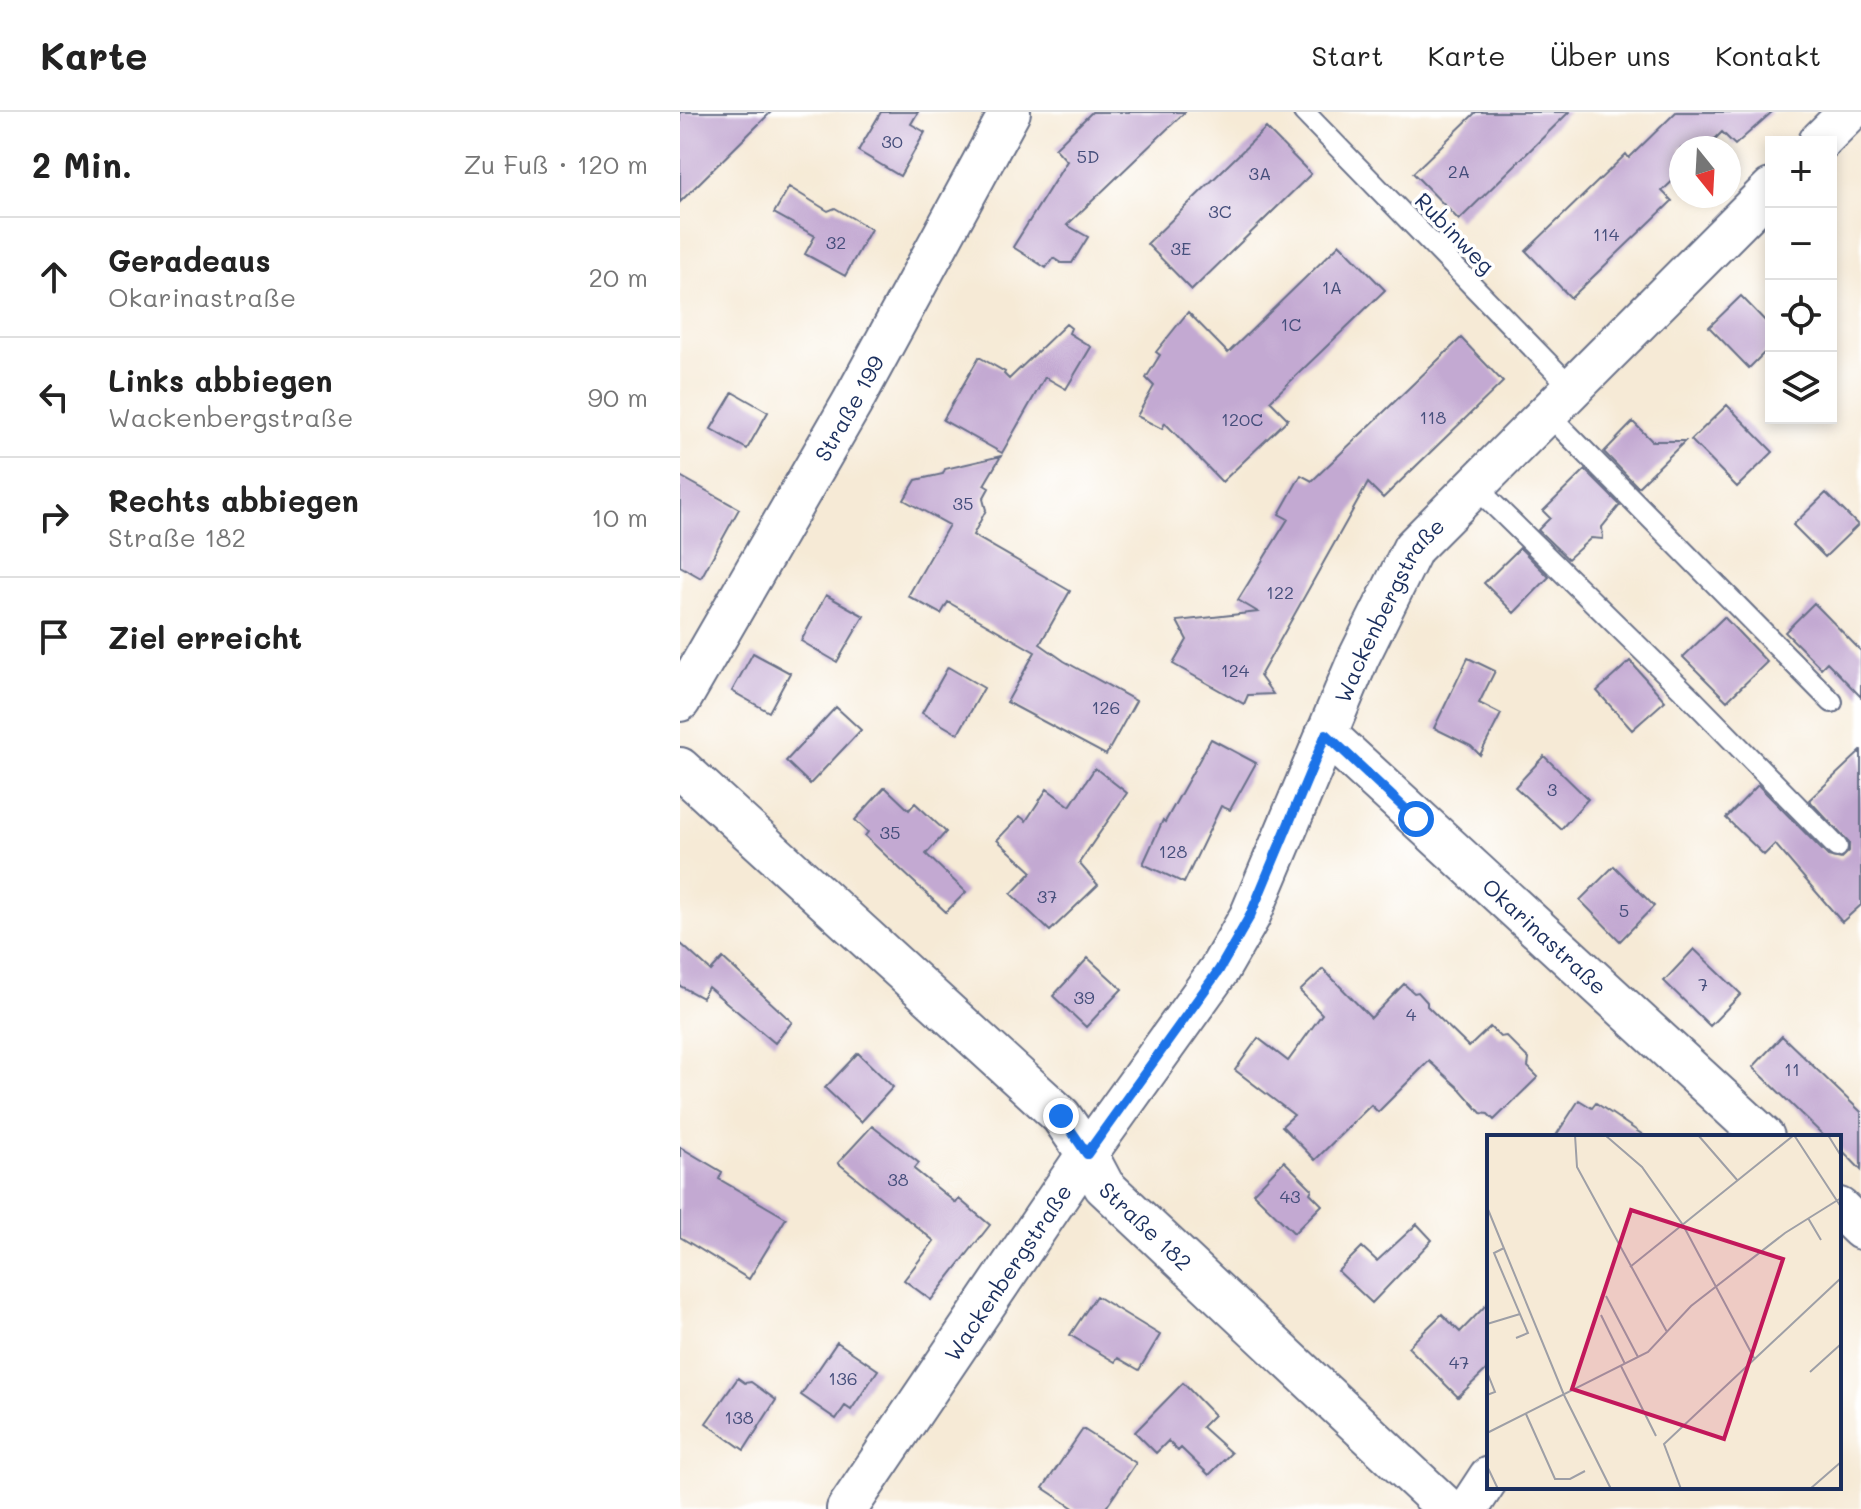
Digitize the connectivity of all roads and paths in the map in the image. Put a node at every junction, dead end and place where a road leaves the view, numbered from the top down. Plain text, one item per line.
1 (1010, 112) edge
2 (1304, 112) edge
3 (1849, 112) edge
4 (1825, 136) edge
5 (1765, 195) edge
6 (1558, 399) junction
7 (1472, 488) junction
8 (680, 701) edge
9 (1832, 702) dead end
10 (1326, 734) junction
11 (680, 768) edge
12 (1837, 847) dead end
13 (1724, 1122) edge
14 (1759, 1135) edge
15 (1087, 1154) junction
16 (1841, 1210) edge
17 (1861, 1229) edge
18 (1487, 1480) edge
19 (847, 1509) edge
20 (1448, 1509) edge
21 (1468, 1509) edge

1 - 8 street, Straße 199
2 - 6 lane, Rubinweg
3 - 4 street
5 - 6 street, Wackenbergstraße
6 - 7 street, Wackenbergstraße
6 - 9 lane, Rubinweg
7 - 10 street, Wackenbergstraße
7 - 12 lane
10 - 13 street, Okarinastraße
10 - 15 street, Wackenbergstraße
11 - 15 street, Straße 182
13 - 14 street, Okarinastraße
15 - 19 street, Wackenbergstraße
15 - 20 street, Straße 182
16 - 17 street
18 - 21 street

